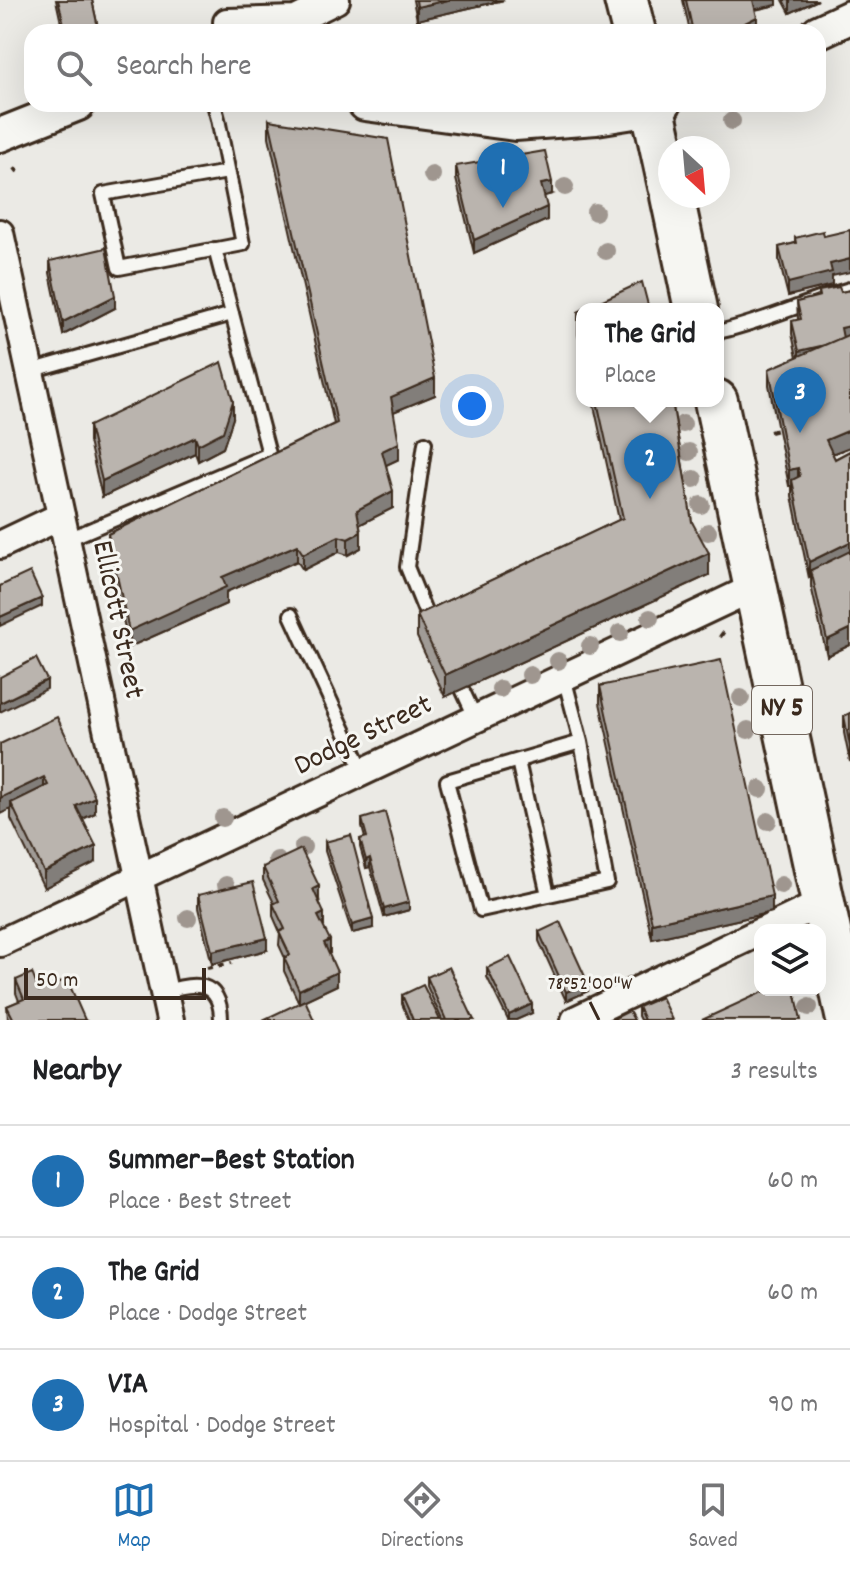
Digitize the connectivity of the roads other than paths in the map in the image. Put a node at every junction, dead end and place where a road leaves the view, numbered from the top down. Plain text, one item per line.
1 (626, 0) edge
2 (323, 3) edge
3 (850, 17) edge
4 (227, 22) dead end
5 (632, 24) edge
6 (826, 28) edge
7 (58, 112) edge
8 (216, 112) edge
9 (425, 112) edge
10 (610, 112) edge
11 (658, 112) edge
12 (0, 135) edge
13 (662, 136) edge
14 (228, 172) junction
15 (675, 208) edge
16 (0, 233) edge
17 (215, 249) junction
18 (850, 289) edge
19 (695, 303) edge
20 (232, 314) junction
21 (724, 331) edge
22 (30, 371) junction
23 (717, 407) edge
24 (425, 443) dead end
25 (64, 528) junction
26 (0, 545) edge
27 (755, 587) junction
28 (291, 615) dead end
29 (433, 629) edge
30 (564, 677) junction
31 (462, 689) edge
32 (476, 719) junction
33 (581, 742) junction
34 (518, 761) junction
35 (364, 773) junction
36 (140, 880) junction
37 (548, 895) junction
38 (824, 902) junction
39 (778, 924) edge
40 (754, 935) edge
41 (0, 943) edge
42 (843, 958) edge
43 (164, 992) junction
44 (170, 1020) edge
45 (221, 1020) edge
46 (575, 1020) edge
47 (848, 1020) edge

1 - 5 main road
2 - 4 street
3 - 6 street
7 - 12 street
8 - 14 lane
9 - 10 street
11 - 13 main road
14 - 17 lane
14 - 17 lane
15 - 19 main road
16 - 22 street, Ellicott Street
17 - 20 lane
18 - 21 lane
20 - 22 lane
20 - 25 lane
22 - 25 street, Ellicott Street
23 - 27 main road, NY 5
24 - 29 lane
25 - 26 street
25 - 36 street, Ellicott Street
27 - 30 street, Dodge Street
27 - 38 main road, NY 5
28 - 35 lane
30 - 32 street, Dodge Street
30 - 33 lane
31 - 32 lane
32 - 35 street, Dodge Street
33 - 34 lane
33 - 37 lane
34 - 37 lane
34 - 37 lane
35 - 36 street, Dodge Street
36 - 41 street, Dodge Street
36 - 43 street, Ellicott Street
38 - 39 street
38 - 42 main road, NY 5
40 - 46 street
42 - 47 main road, NY 5
43 - 44 street, Ellicott Street
43 - 45 lane

